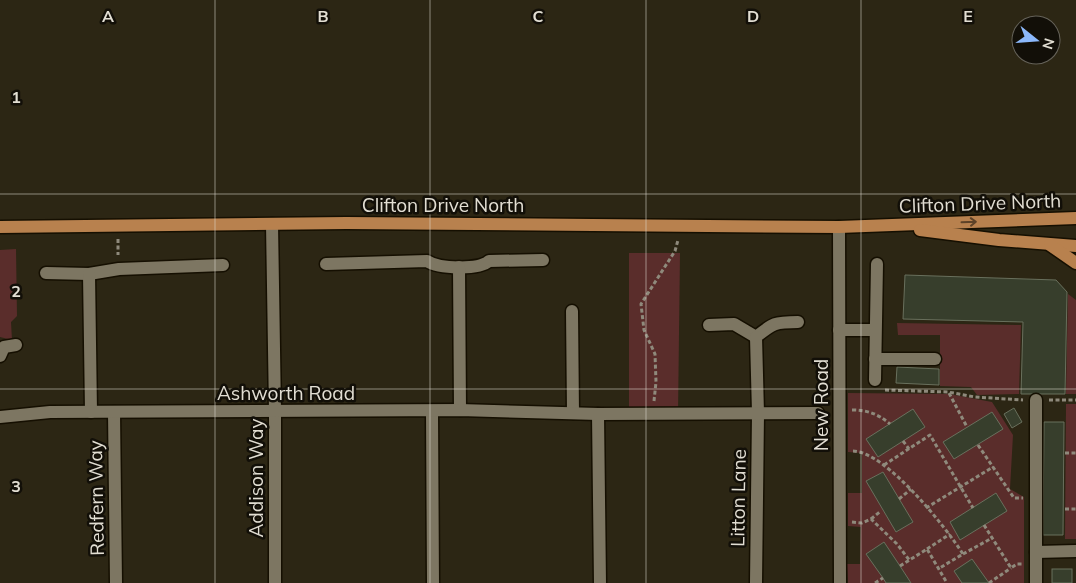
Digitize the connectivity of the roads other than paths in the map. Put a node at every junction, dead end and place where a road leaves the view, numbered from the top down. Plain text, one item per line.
1 (1076, 218) edge
2 (272, 224) junction
3 (839, 226) junction
4 (886, 226) junction
5 (0, 227) edge
6 (1050, 245) junction
7 (1076, 246) edge
8 (543, 260) dead end
9 (1076, 263) edge
10 (326, 264) dead end
11 (877, 264) dead end
12 (223, 265) dead end
13 (459, 267) junction
14 (46, 273) dead end
15 (89, 274) junction
16 (572, 312) dead end
17 (798, 322) dead end
18 (709, 325) dead end
19 (839, 330) junction
20 (875, 330) junction
21 (756, 337) junction
22 (875, 359) junction
23 (935, 359) dead end
24 (876, 385) road end
25 (1036, 400) road end
26 (460, 410) junction
27 (275, 411) junction
28 (432, 411) junction
29 (91, 412) junction
30 (114, 412) junction
31 (573, 413) junction
32 (758, 413) junction
33 (818, 413) dead end
34 (598, 414) junction
35 (0, 417) edge
36 (1076, 551) edge
37 (1036, 558) junction
38 (116, 583) edge
39 (275, 583) edge
40 (433, 583) edge
41 (600, 583) edge
42 (756, 583) edge
43 (840, 583) edge
44 (1036, 583) edge

4 -> 1 main road, Clifton Drive North
2 - 3 main road, Clifton Drive North
2 - 5 main road, Clifton Drive North
2 - 27 street, Addison Way
3 - 4 main road, Clifton Drive North
3 - 19 street, New Road
4 - 6 main road, Clifton Drive North
6 - 7 main road, Clifton Drive North
6 - 9 main road
8 - 13 street
10 - 13 street
11 - 20 street
12 - 15 street
13 - 26 street
14 - 15 street
15 - 29 street
16 - 31 street
17 - 21 street
18 - 21 street
19 - 20 street
19 - 43 street, New Road
20 - 22 street
21 - 32 street
22 - 23 street
22 - 24 street
25 - 37 street
26 - 28 street, Ashworth Road
26 - 31 street, Ashworth Road
27 - 28 street, Ashworth Road
27 - 30 street, Ashworth Road
27 - 39 street, Addison Way
28 - 40 street
29 - 30 street, Ashworth Road
29 - 35 street, Ashworth Road
30 - 38 street, Redfern Way
31 - 34 street, Ashworth Road
32 - 33 street, Ashworth Road
32 - 34 street, Ashworth Road
32 - 42 street, Litton Lane
34 - 41 street
36 - 37 street
37 - 44 street

